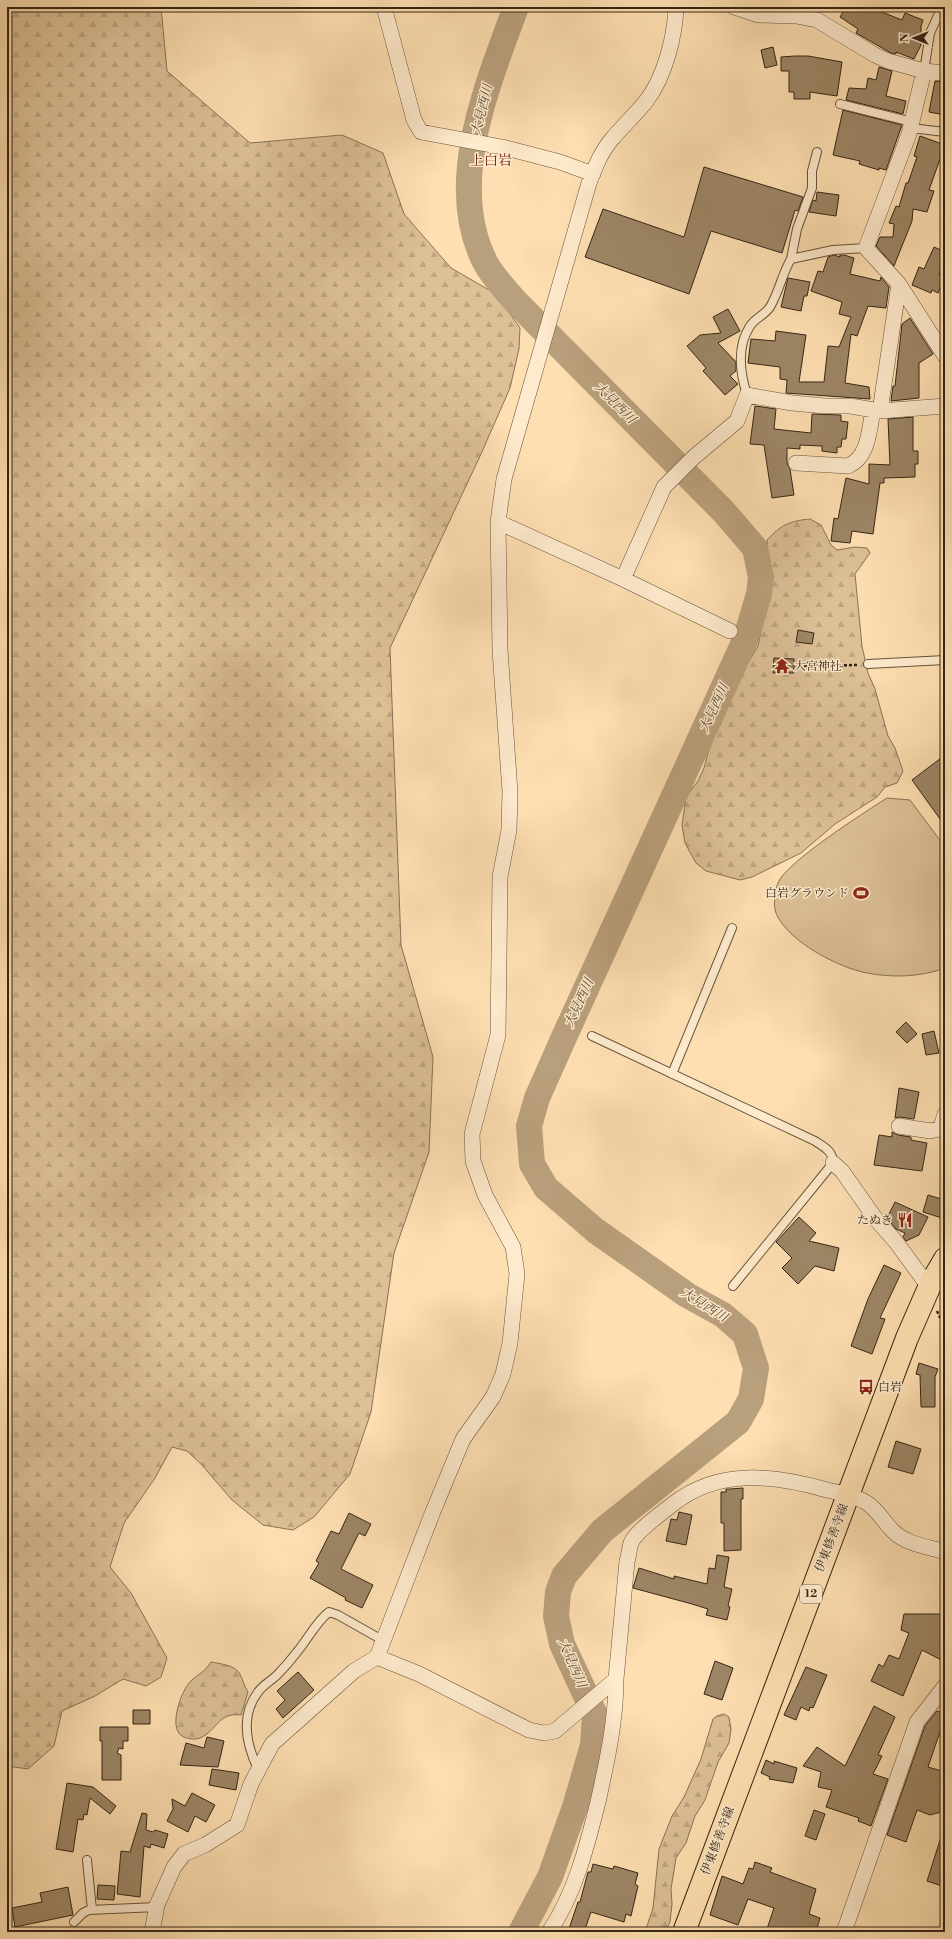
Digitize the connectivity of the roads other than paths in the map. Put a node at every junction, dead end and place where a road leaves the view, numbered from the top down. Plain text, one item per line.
1 (384, 7) edge
2 (676, 7) edge
3 (734, 7) edge
4 (942, 7) edge
5 (924, 71) junction
6 (945, 73) edge
7 (840, 104) dead end
8 (912, 125) junction
9 (945, 132) edge
10 (817, 152) dead end
11 (593, 174) junction
12 (866, 248) junction
13 (791, 259) junction
14 (899, 284) junction
15 (945, 356) edge
16 (747, 395) junction
17 (945, 406) edge
18 (876, 410) junction
19 (796, 462) dead end
20 (498, 522) junction
21 (623, 579) junction
22 (730, 631) dead end
23 (945, 660) edge
24 (868, 664) dead end
25 (732, 928) dead end
26 (592, 1036) dead end
27 (672, 1074) junction
28 (945, 1114) edge
29 (899, 1126) dead end
30 (833, 1163) junction
31 (945, 1259) edge
32 (733, 1286) dead end
33 (930, 1287) junction
34 (848, 1496) junction
35 (945, 1552) edge
36 (384, 1641) junction
37 (377, 1657) junction
38 (613, 1681) junction
39 (945, 1686) edge
40 (258, 1769) junction
41 (87, 1860) dead end
42 (157, 1907) junction
43 (92, 1910) junction
44 (74, 1922) dead end
45 (152, 1932) edge
46 (549, 1932) edge
47 (684, 1932) edge
48 (844, 1932) edge

1 - 11 street
2 - 11 street
3 - 5 street
4 - 5 lane
5 - 6 street
5 - 8 street
7 - 8 lane
8 - 9 lane
8 - 12 street
10 - 13 lane
11 - 20 street
12 - 13 lane
12 - 14 street
13 - 16 lane
14 - 15 street
14 - 18 street
16 - 18 street
16 - 21 street
17 - 18 street
18 - 19 street
20 - 21 street
20 - 36 street
21 - 22 street
23 - 24 lane
25 - 27 lane
26 - 27 lane
27 - 30 lane
28 - 29 street
30 - 32 lane
30 - 33 street
31 - 33 main road, 伊東修善寺線 / 12
33 - 34 main road, 伊東修善寺線 / 12
34 - 35 street
34 - 38 street
34 - 47 main road, 伊東修善寺線 / 12
36 - 37 street
36 - 40 lane
37 - 38 street
37 - 40 street
38 - 46 street
39 - 48 street
40 - 42 street
41 - 43 lane
42 - 43 lane
42 - 45 street
43 - 44 lane

